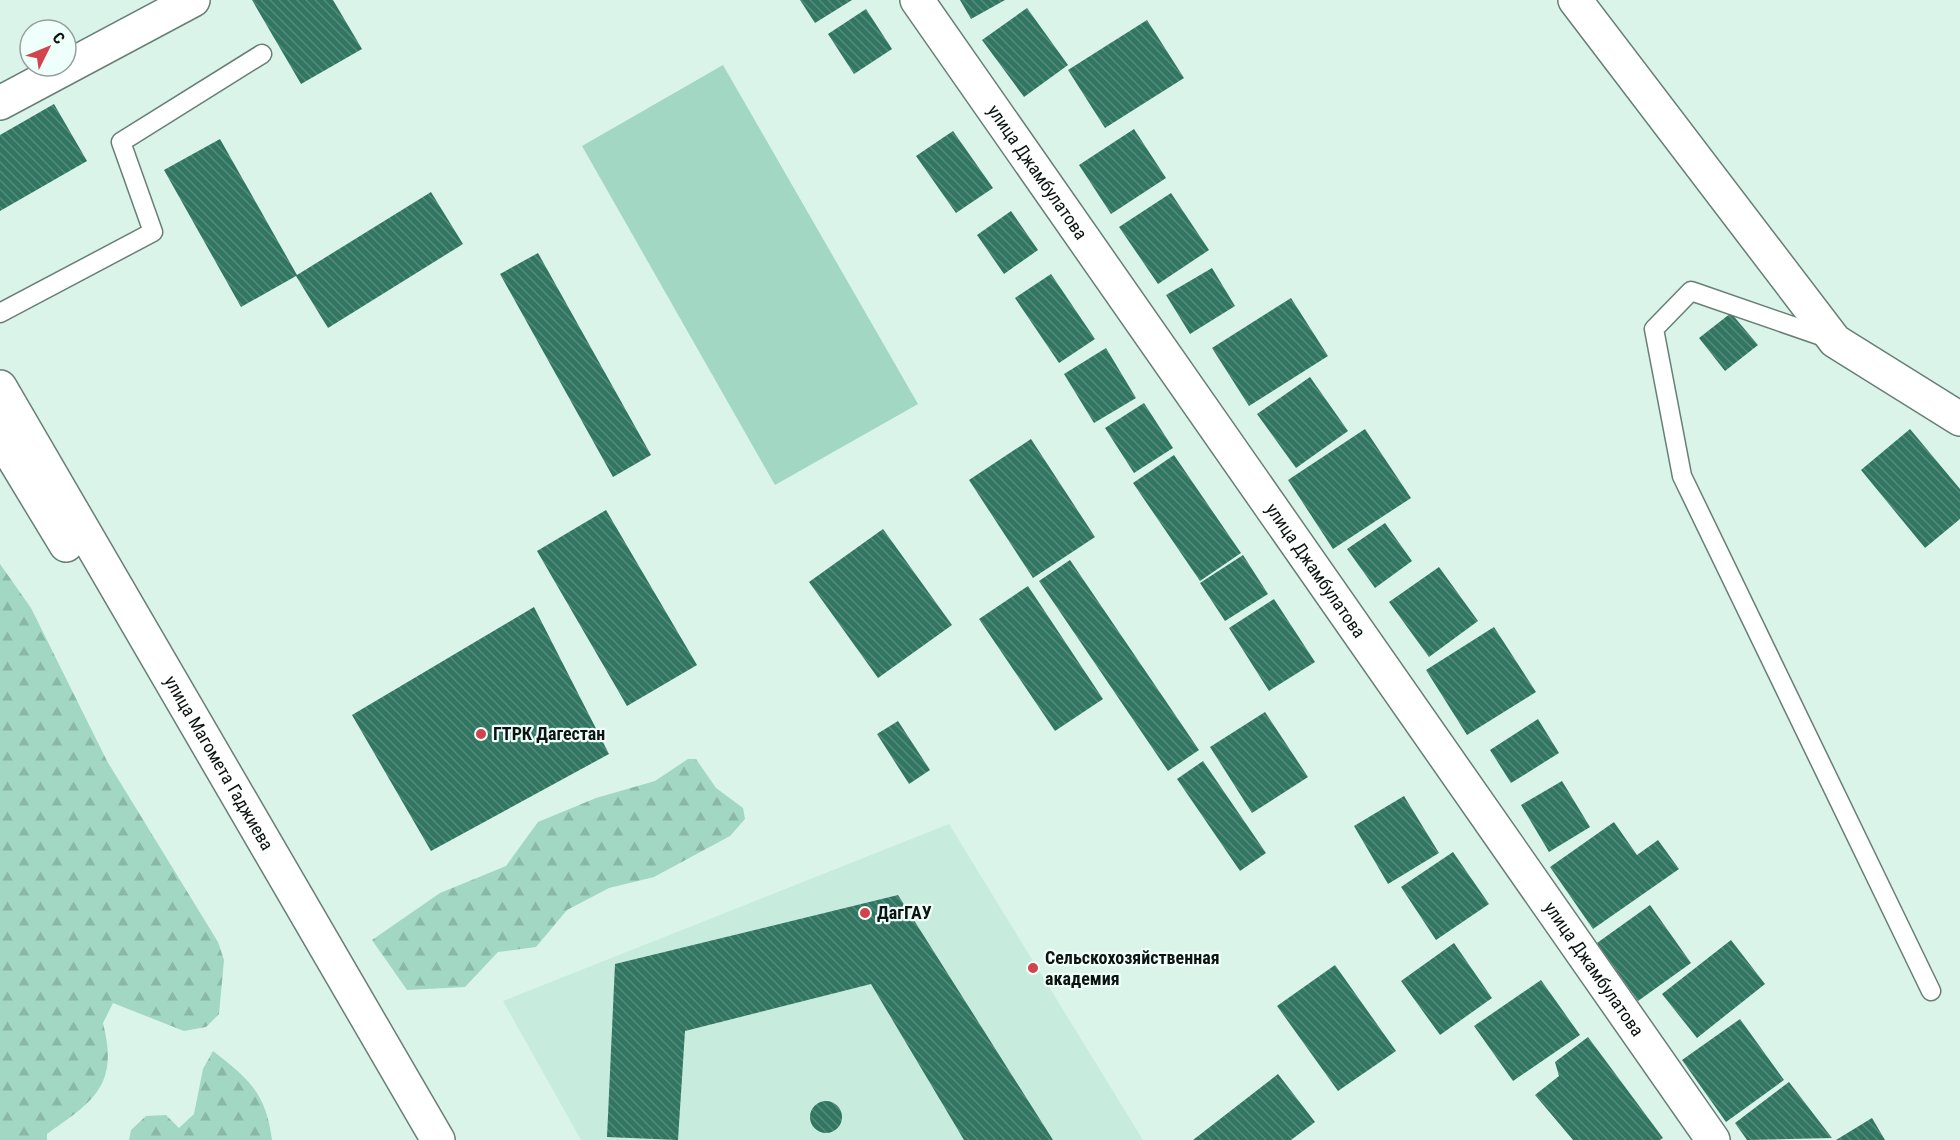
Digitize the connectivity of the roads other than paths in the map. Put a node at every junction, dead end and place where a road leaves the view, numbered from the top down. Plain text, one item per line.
1 (193, 0) edge
2 (918, 0) edge
3 (1575, 0) edge
4 (262, 54) dead end
5 (0, 103) edge
6 (0, 313) edge
7 (1835, 341) junction
8 (0, 387) edge
9 (1960, 419) edge
10 (0, 436) edge
11 (1931, 991) dead end
12 (427, 1140) edge
13 (438, 1140) edge
14 (1713, 1140) edge

1 - 5 street
2 - 14 street, улица Джамбулатова
3 - 7 street
4 - 6 lane
7 - 9 street
7 - 11 lane
8 - 13 street, улица Магомета Гаджиева
10 - 12 street, улица Магомета Гаджиева

